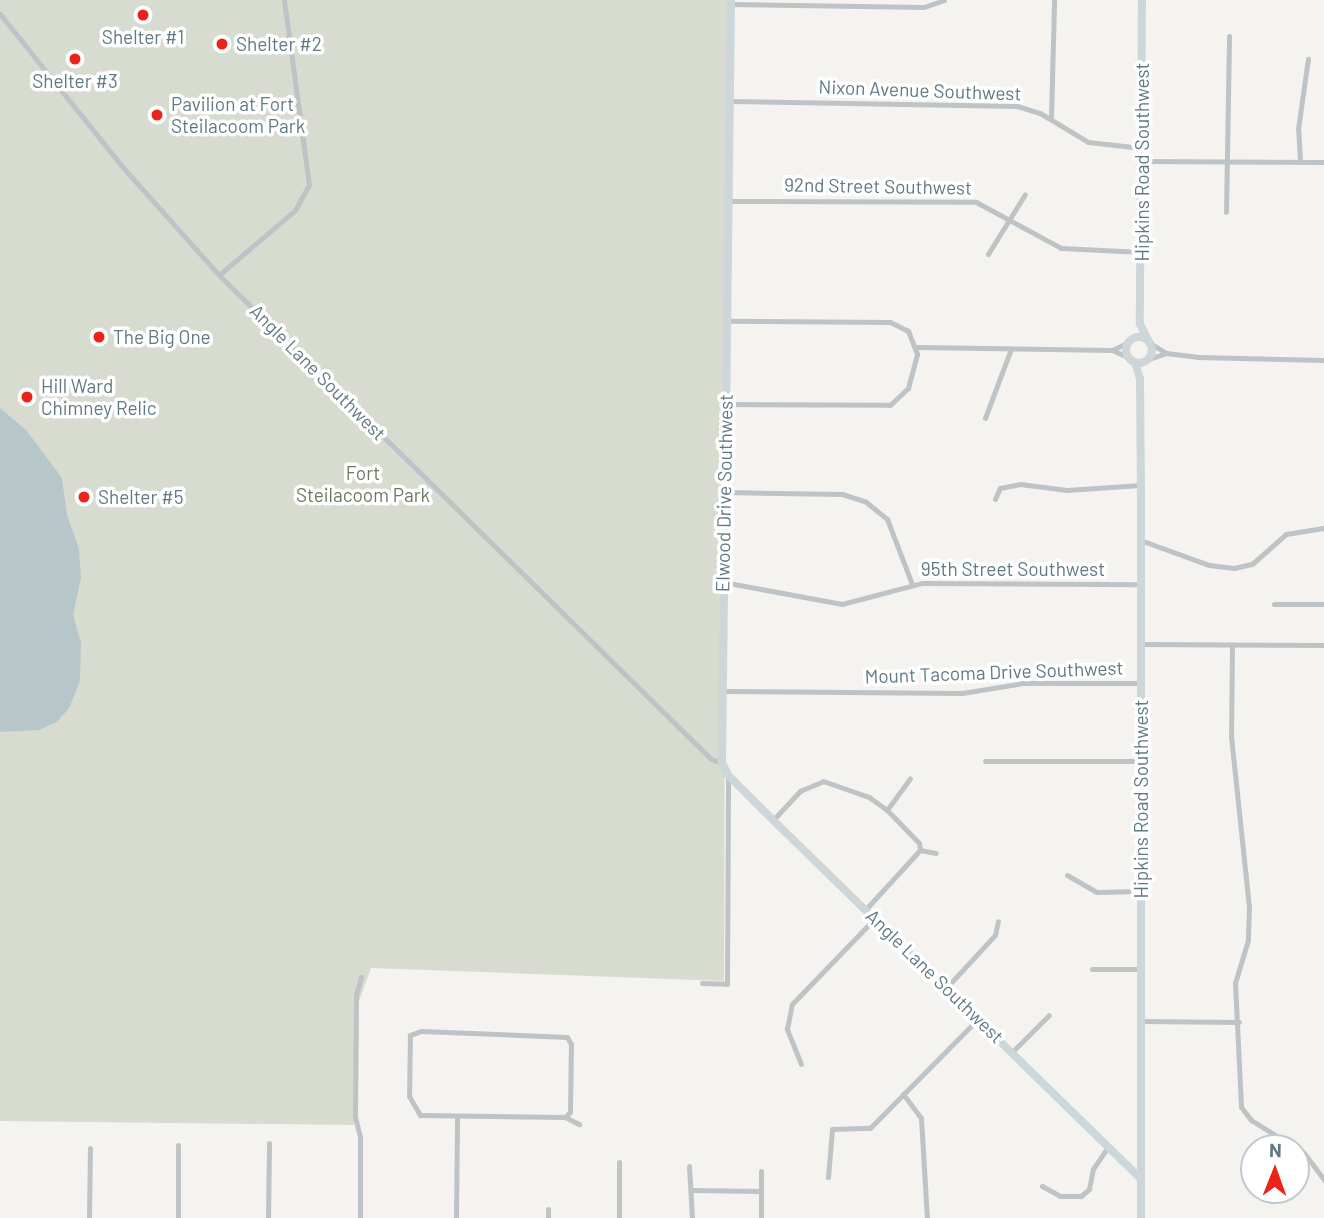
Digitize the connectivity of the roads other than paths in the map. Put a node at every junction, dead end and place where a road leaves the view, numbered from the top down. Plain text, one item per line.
1 (284, 0) edge
2 (944, 0) edge
3 (1054, 0) edge
4 (1142, 0) edge
5 (731, 2) edge
6 (0, 14) edge
7 (1229, 36) dead end
8 (1308, 59) dead end
9 (729, 102) junction
10 (1051, 118) junction
11 (1142, 148) junction
12 (1142, 161) junction
13 (1227, 161) junction
14 (1300, 162) junction
15 (1324, 162) edge
16 (1025, 194) dead end
17 (729, 201) junction
18 (1226, 212) dead end
19 (1010, 219) junction
20 (1142, 252) junction
21 (988, 254) dead end
22 (219, 275) junction
23 (726, 321) junction
24 (1140, 324) junction
25 (1131, 341) junction
26 (1149, 342) junction
27 (917, 348) junction
28 (1012, 349) junction
29 (1112, 350) junction
30 (1166, 353) junction
31 (1132, 360) junction
32 (1147, 360) junction
33 (1324, 360) edge
34 (1140, 379) junction
35 (726, 404) junction
36 (985, 418) dead end
37 (1141, 485) junction
38 (725, 492) junction
39 (995, 499) dead end
40 (1324, 528) edge
41 (1140, 540) junction
42 (723, 582) junction
43 (912, 584) junction
44 (1141, 584) junction
45 (1274, 604) dead end
46 (1324, 604) edge
47 (1142, 644) junction
48 (1232, 645) junction
49 (1324, 645) edge
50 (1141, 683) junction
51 (722, 691) junction
52 (985, 761) dead end
53 (1140, 761) junction
54 (722, 763) junction
55 (728, 775) junction
56 (910, 778) dead end
57 (887, 810) junction
58 (773, 820) junction
59 (920, 850) junction
60 (936, 853) dead end
61 (1067, 875) dead end
62 (1141, 891) junction
63 (866, 909) junction
64 (875, 918) junction
65 (998, 921) dead end
66 (1092, 969) dead end
67 (1141, 969) junction
68 (361, 977) dead end
69 (702, 983) dead end
70 (946, 988) junction
71 (1049, 1015) dead end
72 (978, 1019) junction
73 (1141, 1021) junction
74 (1239, 1022) junction
75 (1012, 1052) junction
76 (801, 1064) dead end
77 (903, 1094) junction
78 (457, 1117) junction
79 (565, 1117) junction
80 (579, 1124) dead end
81 (269, 1143) dead end
82 (178, 1145) dead end
83 (1108, 1147) junction
84 (90, 1148) dead end
85 (619, 1162) dead end
86 (690, 1166) dead end
87 (761, 1171) dead end
88 (828, 1177) dead end
89 (1140, 1179) junction
90 (1324, 1180) edge
91 (1042, 1186) dead end
92 (692, 1190) junction
93 (760, 1191) junction
94 (548, 1209) dead end
95 (89, 1218) edge
96 (178, 1218) edge
97 (268, 1218) edge
98 (360, 1218) edge
99 (456, 1218) edge
100 (548, 1218) edge
101 (619, 1218) edge
102 (692, 1218) edge
103 (761, 1218) edge
104 (927, 1218) edge
105 (1141, 1218) edge

1 - 22 street
2 - 5 street
3 - 10 street
4 - 11 street, Hipkins Road Southwest
5 - 9 street, Elwood Drive Southwest
6 - 22 street, Angle Lane Southwest
7 - 13 street
8 - 14 street
9 - 10 street, Nixon Avenue Southwest
9 - 17 street, Elwood Drive Southwest
10 - 11 street, Nixon Avenue Southwest
11 - 12 street, Hipkins Road Southwest
12 - 13 street
12 - 20 street, Hipkins Road Southwest
13 - 14 street
13 - 18 street
14 - 15 street
16 - 19 street
17 - 19 street, 92nd Street Southwest
17 - 23 street, Elwood Drive Southwest
19 - 20 street, 92nd Street Southwest
19 - 21 street
20 - 24 street, Hipkins Road Southwest
22 - 54 street, Angle Lane Southwest
23 - 27 street
23 - 35 street, Elwood Drive Southwest
24 - 25 street, Hipkins Road Southwest
24 - 26 street, Hipkins Road Southwest
25 - 26 street
25 - 29 street
25 - 31 street, Hipkins Road Southwest
26 - 30 street
26 - 32 street, Hipkins Road Southwest
27 - 28 street
27 - 35 street
28 - 29 street
28 - 36 street
29 - 31 street
30 - 32 street
30 - 33 street
31 - 32 street
31 - 34 street, Hipkins Road Southwest
32 - 34 street, Hipkins Road Southwest
34 - 37 street, Hipkins Road Southwest
35 - 38 street, Elwood Drive Southwest
37 - 39 street
37 - 41 street, Hipkins Road Southwest
38 - 42 street, Elwood Drive Southwest
38 - 43 street
40 - 41 street
41 - 44 street, Hipkins Road Southwest
42 - 43 street, 95th Street Southwest
42 - 51 street, Elwood Drive Southwest
43 - 44 street, 95th Street Southwest
44 - 47 street, Hipkins Road Southwest
45 - 46 street
47 - 48 street, Mount Tacoma Drive Southwest
47 - 50 street, Hipkins Road Southwest
48 - 49 street, Mount Tacoma Drive Southwest
48 - 74 street
50 - 51 street, Mount Tacoma Drive Southwest
50 - 53 street, Hipkins Road Southwest
51 - 54 street, Elwood Drive Southwest
52 - 53 street
53 - 62 street, Hipkins Road Southwest
54 - 55 street, Elwood Drive Southwest
55 - 58 street, Angle Lane Southwest
55 - 69 street, Elwood Drive Southwest
56 - 57 street
57 - 58 street
57 - 59 street
58 - 63 street, Angle Lane Southwest
59 - 60 street
59 - 63 street
61 - 62 street
62 - 67 street, Hipkins Road Southwest
63 - 64 street, Angle Lane Southwest
64 - 70 street, Angle Lane Southwest
64 - 76 street
65 - 70 street
66 - 67 street
67 - 73 street, Hipkins Road Southwest
68 - 98 street
70 - 72 street, Angle Lane Southwest
71 - 75 street
72 - 75 street, Angle Lane Southwest
72 - 77 street
73 - 74 street
73 - 89 street, Hipkins Road Southwest
74 - 90 street
75 - 83 street, Angle Lane Southwest
77 - 88 street
77 - 104 street
78 - 79 street
78 - 79 street
78 - 99 street
79 - 80 street
81 - 97 street
82 - 96 street
83 - 89 street, Angle Lane Southwest
83 - 91 street
84 - 95 street
85 - 101 street
86 - 92 street
87 - 93 street
89 - 105 street, Hipkins Road Southwest
92 - 93 street
92 - 102 street
93 - 103 street
94 - 100 street

